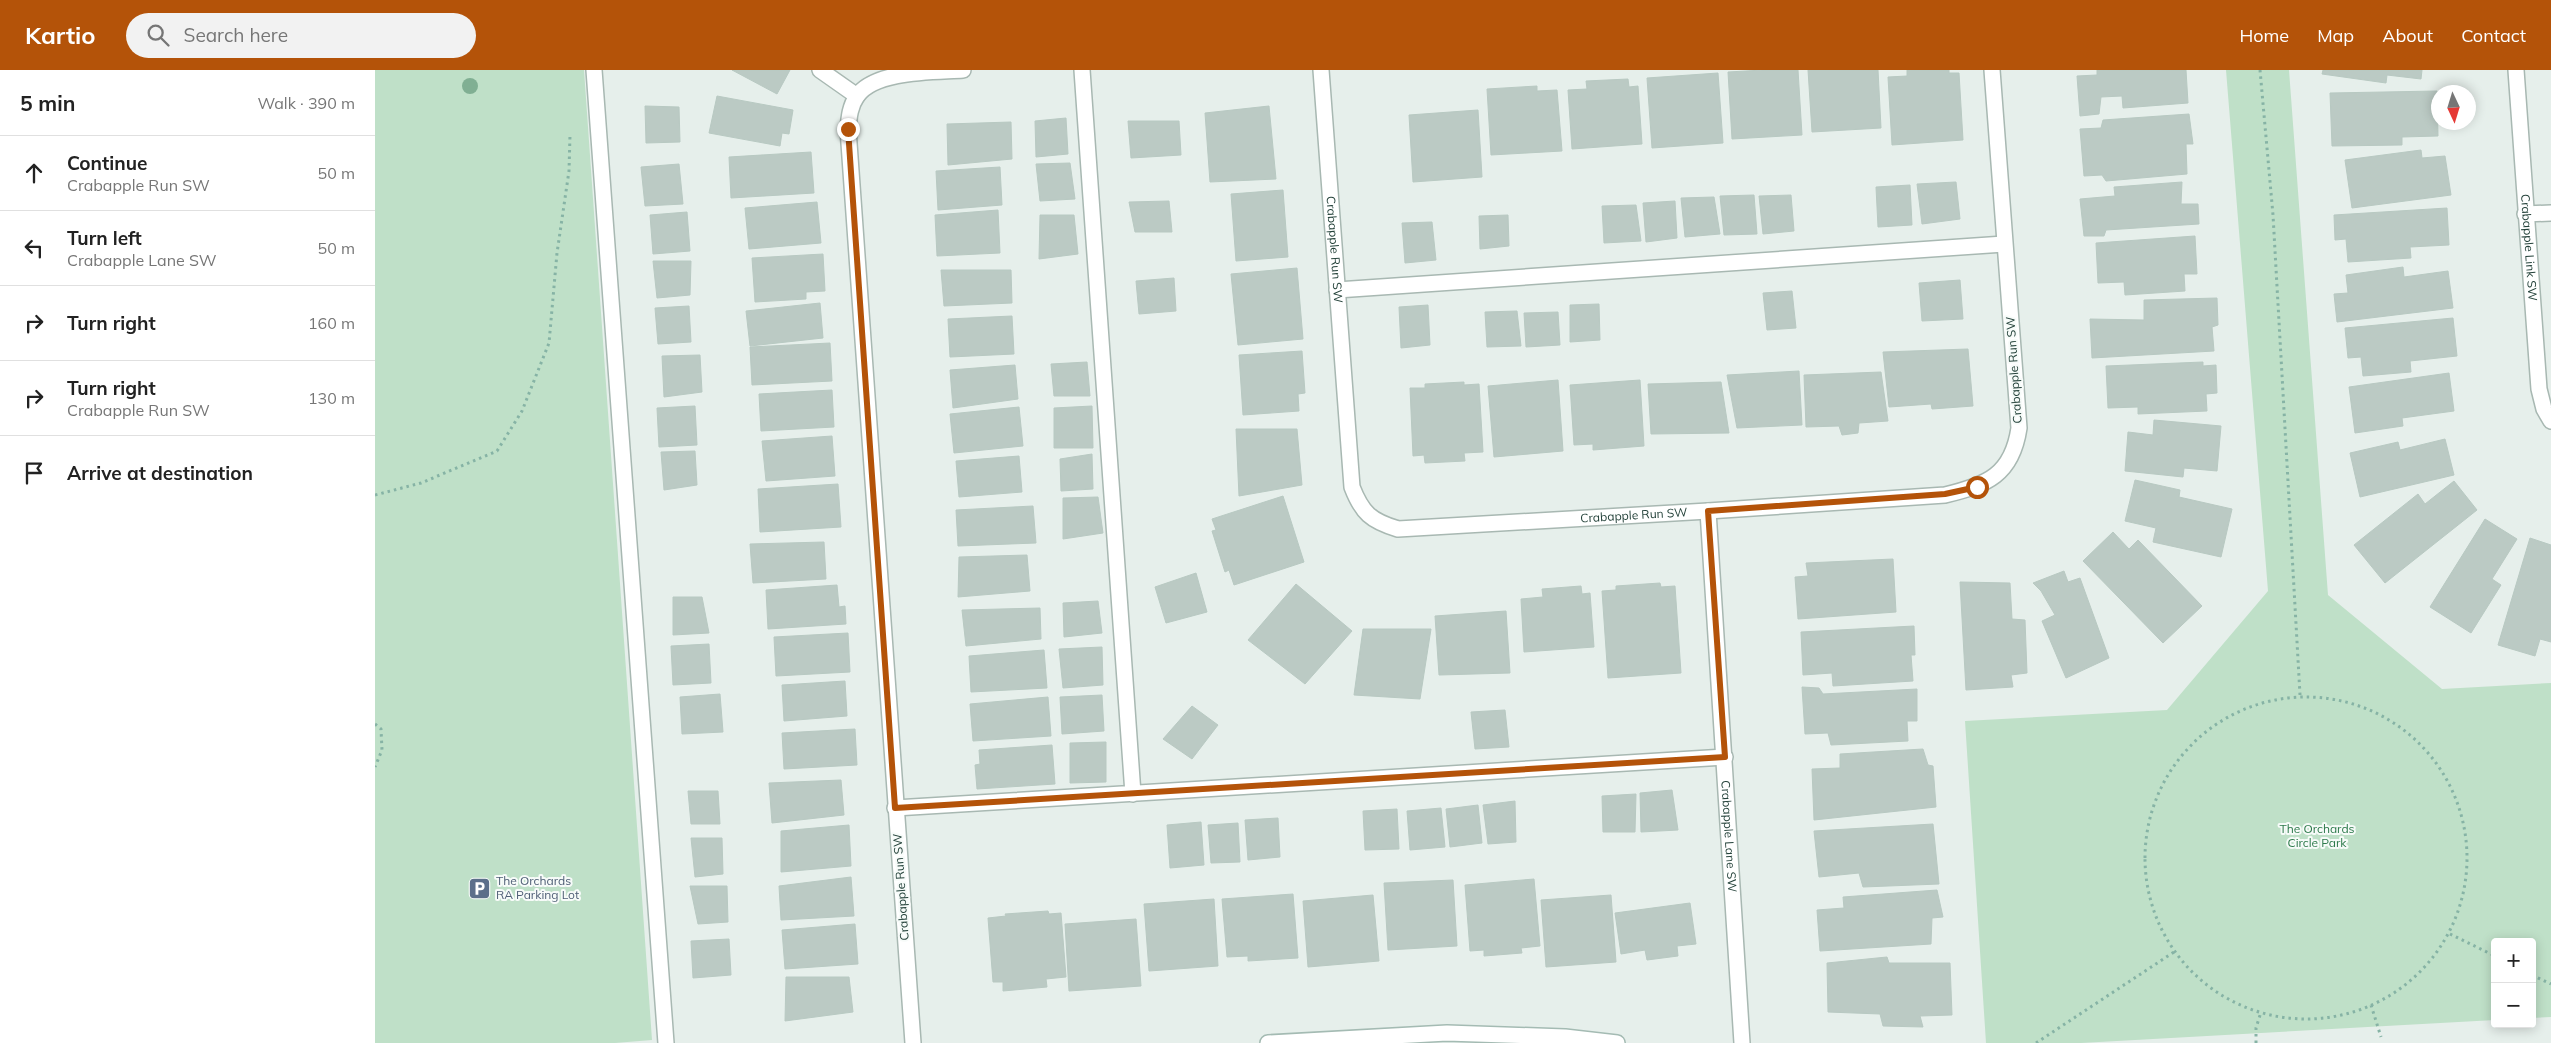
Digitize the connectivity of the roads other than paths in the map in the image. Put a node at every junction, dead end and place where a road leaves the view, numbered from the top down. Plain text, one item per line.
1 (595, 70) edge
2 (820, 70) edge
3 (963, 70) edge
4 (1082, 70) edge
5 (1321, 70) edge
6 (1992, 70) edge
7 (2516, 70) edge
8 (857, 96) junction
9 (2551, 213) edge
10 (2525, 214) junction
11 (2004, 244) junction
12 (1337, 290) junction
13 (2551, 421) edge
14 (1708, 511) junction
15 (1725, 757) junction
16 (1133, 794) junction
17 (895, 808) junction
18 (1491, 1038) edge
19 (666, 1043) edge
20 (913, 1043) edge
21 (1269, 1043) edge
22 (1617, 1043) edge
23 (1742, 1043) edge

1 - 19 street
2 - 8 street
3 - 8 street
4 - 16 street
5 - 12 street, Crabapple Run SW
6 - 11 street, Crabapple Run SW
7 - 10 street, Crabapple Link SW
8 - 17 street, Crabapple Run SW
9 - 10 street
10 - 13 street, Crabapple Link SW
11 - 12 street
11 - 14 street, Crabapple Run SW
12 - 14 street, Crabapple Run SW
14 - 15 street, Crabapple Lane SW
15 - 16 street
15 - 23 street, Crabapple Lane SW
16 - 17 street
17 - 20 street, Crabapple Run SW
18 - 21 street
18 - 22 street

